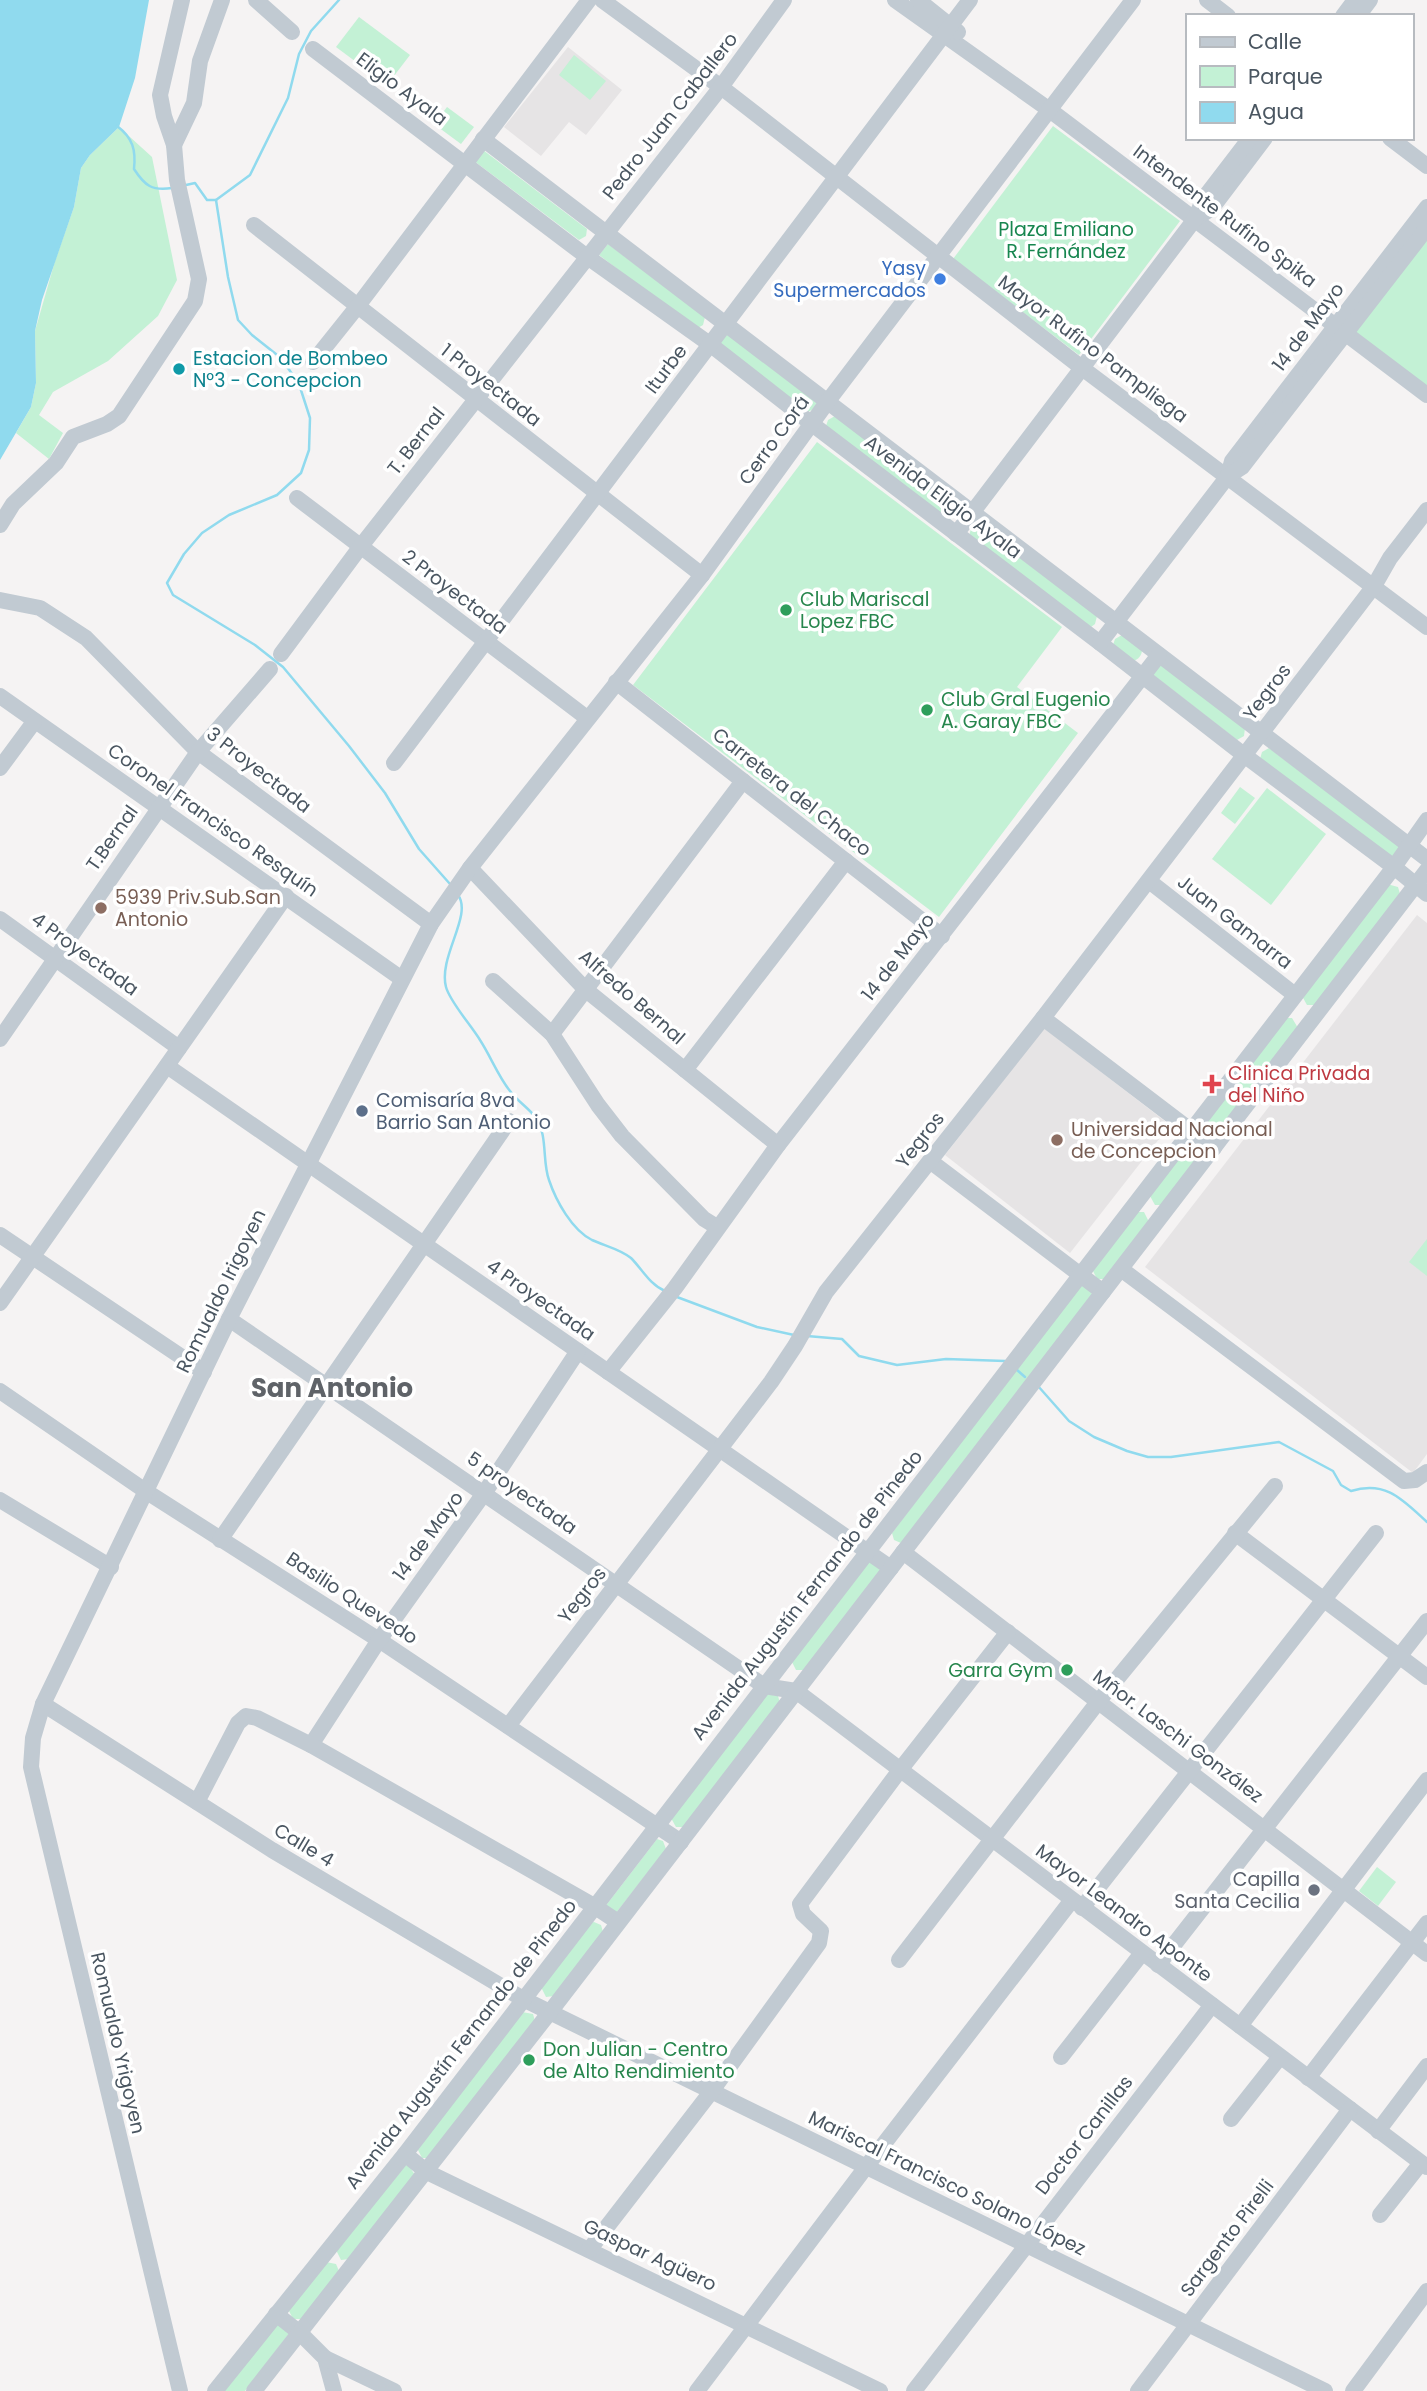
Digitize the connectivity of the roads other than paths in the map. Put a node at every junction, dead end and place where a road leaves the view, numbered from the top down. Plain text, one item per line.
1 (182, 0) edge
2 (222, 0) edge
3 (256, 0) edge
4 (589, 0) edge
5 (602, 0) edge
6 (784, 0) edge
7 (895, 0) edge
8 (918, 0) edge
9 (970, 0) edge
10 (1133, 0) edge
11 (1207, 0) edge
12 (1225, 14) edge
13 (947, 30) junction
14 (292, 32) dead end
15 (313, 49) dead end
16 (721, 87) junction
17 (1051, 111) junction
18 (483, 139) junction
19 (1248, 140) edge
20 (1263, 140) edge
21 (1393, 140) edge
22 (174, 145) junction
23 (464, 163) junction
24 (1427, 166) edge
25 (836, 177) junction
26 (1427, 206) edge
27 (1195, 219) junction
28 (254, 225) dead end
29 (1427, 228) edge
30 (606, 233) junction
31 (586, 256) junction
32 (937, 256) junction
33 (357, 307) junction
34 (724, 324) junction
35 (1340, 330) junction
36 (711, 345) junction
37 (313, 362) dead end
38 (1082, 368) junction
39 (1427, 395) edge
40 (475, 399) junction
41 (828, 401) junction
42 (812, 425) junction
43 (1228, 476) junction
44 (597, 494) junction
45 (297, 498) dead end
46 (1427, 510) edge
47 (972, 512) junction
48 (0, 525) edge
49 (1427, 527) edge
50 (956, 534) junction
51 (360, 547) junction
52 (702, 575) junction
53 (1374, 586) junction
54 (0, 600) edge
55 (1116, 622) junction
56 (1427, 626) edge
57 (485, 642) junction
58 (1100, 643) junction
59 (281, 654) dead end
60 (1159, 655) junction
61 (270, 669) dead end
62 (1142, 676) junction
63 (616, 682) junction
64 (0, 696) edge
65 (587, 718) junction
66 (34, 722) junction
67 (1262, 733) junction
68 (198, 752) junction
69 (1244, 755) junction
70 (394, 762) dead end
71 (0, 768) edge
72 (743, 781) junction
73 (159, 807) junction
74 (1427, 820) edge
75 (1408, 845) junction
76 (1427, 859) edge
77 (846, 861) junction
78 (1394, 867) junction
79 (1427, 870) edge
80 (464, 874) junction
81 (1149, 881) junction
82 (1422, 890) edge
83 (286, 896) junction
84 (446, 902) joint
85 (0, 919) edge
86 (431, 924) junction
87 (942, 936) junction
88 (54, 958) junction
89 (402, 978) junction
90 (493, 981) dead end
91 (586, 990) junction
92 (1295, 995) junction
93 (1043, 1018) junction
94 (552, 1034) junction
95 (0, 1039) edge
96 (179, 1048) junction
97 (167, 1066) junction
98 (685, 1070) junction
99 (509, 1121) dead end
100 (1191, 1130) junction
101 (778, 1145) junction
102 (1214, 1148) junction
103 (930, 1161) junction
104 (309, 1164) junction
105 (716, 1227) junction
106 (0, 1235) edge
107 (425, 1245) junction
108 (33, 1257) junction
109 (1121, 1269) junction
110 (1081, 1274) junction
111 (1103, 1292) junction
112 (0, 1303) edge
113 (229, 1319) junction
114 (578, 1351) junction
115 (204, 1371) junction
116 (608, 1373) junction
117 (327, 1385) junction
118 (0, 1391) edge
119 (720, 1450) junction
120 (1421, 1476) edge
121 (1275, 1486) dead end
122 (147, 1492) junction
123 (485, 1492) junction
124 (0, 1500) edge
125 (1235, 1533) junction
126 (1376, 1533) dead end
127 (220, 1540) junction
128 (903, 1552) junction
129 (867, 1553) junction
130 (111, 1567) junction
131 (891, 1568) junction
132 (617, 1584) junction
133 (1324, 1598) junction
134 (1427, 1621) edge
135 (1008, 1632) junction
136 (379, 1640) junction
137 (1400, 1658) junction
138 (1427, 1678) edge
139 (764, 1686) junction
140 (796, 1692) junction
141 (1098, 1702) junction
142 (43, 1704) junction
143 (508, 1726) junction
144 (311, 1745) junction
145 (900, 1770) junction
146 (1189, 1771) junction
147 (1427, 1780) edge
148 (197, 1802) junction
149 (656, 1825) junction
150 (1266, 1829) junction
151 (991, 1839) junction
152 (681, 1842) junction
153 (1343, 1890) junction
154 (1077, 1904) junction
155 (594, 1906) junction
156 (618, 1922) junction
157 (1427, 1923) edge
158 (1412, 1942) junction
159 (1142, 1953) junction
160 (1427, 1954) edge
161 (899, 1960) dead end
162 (1158, 1965) junction
163 (523, 1999) junction
164 (1212, 2005) junction
165 (550, 2012) junction
166 (1240, 2026) junction
167 (1061, 2057) dead end
168 (1280, 2057) junction
169 (1427, 2066) edge
170 (1308, 2078) junction
171 (711, 2092) junction
172 (1350, 2109) junction
173 (1231, 2119) dead end
174 (1378, 2131) junction
175 (405, 2154) junction
176 (1424, 2165) edge
177 (866, 2167) junction
178 (427, 2172) junction
179 (1380, 2216) dead end
180 (1026, 2245) junction
181 (589, 2250) junction
182 (1427, 2291) edge
183 (276, 2314) junction
184 (1189, 2324) junction
185 (748, 2325) junction
186 (300, 2333) junction
187 (325, 2358) junction
188 (180, 2391) edge
189 (215, 2391) edge
190 (254, 2391) edge
191 (334, 2391) edge
192 (394, 2391) edge
193 (697, 2391) edge
194 (880, 2391) edge
195 (914, 2391) edge
196 (1138, 2391) edge
197 (1325, 2391) edge
198 (1353, 2391) edge

1 - 22 street
2 - 22 street
3 - 14 street
4 - 18 street
5 - 16 street, Mayor Rufino Pampliega
6 - 16 street, Pedro Juan Caballero
7 - 13 street, Intendente Rufino Spika
8 - 13 street, Intendente Rufino Spika
9 - 13 street, Iturbe
10 - 17 street, Cerro Corá
11 - 12 street
13 - 17 street, Intendente Rufino Spika
13 - 25 street, Iturbe
15 - 23 street, Eligio Ayala
16 - 25 street, Mayor Rufino Pampliega
16 - 30 street, Pedro Juan Caballero
17 - 27 street, Intendente Rufino Spika
17 - 32 street, Cerro Corá
18 - 23 street
18 - 30 street, Avenida Eligio Ayala
19 - 27 street
20 - 27 street
21 - 24 street
22 - 48 street
23 - 31 street, Avenida Eligio Ayala
23 - 33 street
25 - 32 street, Mayor Rufino Pampliega
25 - 34 street, Iturbe
26 - 35 street, 14 de Mayo
27 - 35 street, Intendente Rufino Spika
27 - 38 street
28 - 33 street, 1 Proyectada
29 - 35 street, 14 de Mayo
30 - 31 street, Pedro Juan Caballero
30 - 34 street, Avenida Eligio Ayala
31 - 36 street, Avenida Eligio Ayala
31 - 40 street, T. Bernal
32 - 38 street, Mayor Rufino Pampliega
32 - 41 street, Cerro Corá
33 - 37 street
33 - 40 street, 1 Proyectada
34 - 36 street, Iturbe
34 - 41 street, Avenida Eligio Ayala
35 - 39 street, Intendente Rufino Spika
35 - 43 street, 14 de Mayo
36 - 42 street, Avenida Eligio Ayala
36 - 44 street, Iturbe
38 - 43 street, Mayor Rufino Pampliega
38 - 47 street
40 - 44 street, 1 Proyectada
40 - 51 street, T. Bernal
41 - 42 street, Cerro Corá
41 - 47 street, Avenida Eligio Ayala
42 - 50 street, Avenida Eligio Ayala
42 - 52 street, Cerro Corá
43 - 53 street, Mayor Rufino Pampliega
43 - 55 street, 14 de Mayo
44 - 52 street, 1 Proyectada
44 - 57 street, Iturbe
45 - 51 street, 2 Proyectada
46 - 53 street, Yegros
47 - 50 street
47 - 55 street, Avenida Eligio Ayala
49 - 53 street, Yegros
50 - 58 street, Avenida Eligio Ayala
51 - 57 street, 2 Proyectada
51 - 59 street, T. Bernal
52 - 63 street, Cerro Corá
53 - 56 street, Mayor Rufino Pampliega
53 - 67 street, Yegros
54 - 68 street, 3 Proyectada
55 - 58 street, 14 de Mayo
55 - 60 street, Avenida Eligio Ayala
57 - 65 street, 2 Proyectada
57 - 70 street, Iturbe
58 - 62 street, Avenida Eligio Ayala
60 - 62 street, 14 de Mayo
60 - 67 street, Avenida Eligio Ayala
61 - 68 street, T.Bernal
62 - 69 street, Avenida Eligio Ayala
62 - 87 street, 14 de Mayo
63 - 65 street, Cerro Corá
63 - 72 street, Carretera del Chaco
64 - 66 street, Coronel Francisco Resquín
65 - 80 street, Cerro Corá
66 - 71 street
66 - 73 street, Coronel Francisco Resquín
67 - 69 street, Yegros
67 - 75 street, Avenida Eligio Ayala
68 - 73 street, T.Bernal
68 - 86 street, 3 Proyectada
69 - 78 street, Avenida Eligio Ayala
69 - 81 street, Yegros
72 - 77 street, Carretera del Chaco
72 - 91 street
73 - 83 street, Coronel Francisco Resquín
73 - 88 street, T.Bernal
74 - 75 street, Avenida Augustín Fernando de Pinedo
75 - 76 street
75 - 78 street, Avenida Augustín Fernando de Pinedo
77 - 87 street, Carretera del Chaco
77 - 98 street
78 - 82 street
78 - 92 street, Avenida Augustín Fernando de Pinedo
79 - 82 street
80 - 84 street, Cerro Corá
80 - 91 street, Alfredo Bernal
81 - 92 street, Juan Gamarra
81 - 93 street, Yegros
82 - 102 street
83 - 89 street, Coronel Francisco Resquín
83 - 96 street
84 - 86 street, Romualdo Irigoyen
85 - 88 street, 4 Proyectada
86 - 89 street, Romualdo Irigoyen
87 - 101 street, 14 de Mayo
88 - 95 street, T.Bernal
88 - 96 street, 4 Proyectada
89 - 104 street, Romualdo Irigoyen
90 - 94 street
91 - 94 street
91 - 98 street, Alfredo Bernal
92 - 100 street, Avenida Augustín Fernando de Pinedo
93 - 100 street
93 - 103 street, Yegros
94 - 105 street
96 - 97 street
97 - 104 street, 4 Proyectada
97 - 108 street
98 - 101 street, Alfredo Bernal
99 - 107 street
100 - 102 street
100 - 110 street, Avenida Augustín Fernando de Pinedo
101 - 105 street, 14 de Mayo
102 - 109 street
103 - 110 street
103 - 119 street, Yegros
104 - 107 street, 4 Proyectada
104 - 113 street, Romualdo Irigoyen
105 - 116 street, 14 de Mayo
106 - 108 street
107 - 114 street, 4 Proyectada
107 - 117 street
108 - 112 street
108 - 115 street
109 - 111 street
109 - 120 street
110 - 111 street
110 - 129 street, Avenida Augustín Fernando de Pinedo
111 - 128 street
113 - 115 street, Romualdo Irigoyen
113 - 117 street, 5 proyectada
114 - 116 street, 4 Proyectada
114 - 123 street, 14 de Mayo
115 - 122 street, Romualdo Irigoyen
116 - 119 street, 4 Proyectada
117 - 123 street, 5 proyectada
117 - 127 street
118 - 122 street, Basilio Quevedo
119 - 129 street, 4 Proyectada
119 - 132 street, Yegros
121 - 125 street
122 - 127 street, Basilio Quevedo
122 - 130 street, Romualdo Irigoyen
123 - 132 street, 5 proyectada
123 - 136 street, 14 de Mayo
124 - 130 street
125 - 133 street
125 - 141 street
126 - 133 street
127 - 136 street, Basilio Quevedo
128 - 131 street
128 - 135 street, Mñor. Laschi González
129 - 131 street, 4 Proyectada
129 - 139 street, Avenida Augustín Fernando de Pinedo
130 - 142 street, Romualdo Irigoyen
131 - 140 street
132 - 139 street, 5 proyectada
132 - 143 street, Yegros
133 - 137 street
133 - 146 street
134 - 137 street
135 - 141 street, Mñor. Laschi González
135 - 145 street
136 - 143 street, Basilio Quevedo
136 - 144 street, 14 de Mayo
137 - 138 street
137 - 150 street
139 - 140 street, 5 proyectada
139 - 149 street, Avenida Augustín Fernando de Pinedo
140 - 145 street, Mayor Leandro Aponte
140 - 152 street
141 - 146 street, Mñor. Laschi González
141 - 151 street
142 - 148 street, Calle 4
142 - 188 street, Romualdo Yrigoyen
143 - 149 street, Basilio Quevedo
144 - 148 street
144 - 155 street
145 - 151 street, Mayor Leandro Aponte
145 - 171 street
146 - 150 street, Mñor. Laschi González
146 - 154 street
147 - 153 street
148 - 163 street, Calle 4
149 - 152 street, Basilio Quevedo
149 - 155 street, Avenida Augustín Fernando de Pinedo
150 - 153 street, Mñor. Laschi González
150 - 162 street
151 - 154 street, Mayor Leandro Aponte
151 - 161 street
152 - 156 street
153 - 158 street, Mñor. Laschi González
153 - 166 street
154 - 159 street, Mayor Leandro Aponte
154 - 177 street
155 - 156 street
155 - 163 street, Avenida Augustín Fernando de Pinedo
156 - 165 street
157 - 158 street
158 - 160 street, Mñor. Laschi González
158 - 170 street
159 - 162 street, Mayor Leandro Aponte
159 - 167 street
162 - 164 street, Mayor Leandro Aponte
163 - 165 street, Calle 4
163 - 175 street, Avenida Augustín Fernando de Pinedo
164 - 166 street, Mayor Leandro Aponte
164 - 180 street, Doctor Canillas
165 - 171 street, Mariscal Francisco Solano López
165 - 178 street
166 - 168 street, Mayor Leandro Aponte
168 - 170 street, Mayor Leandro Aponte
168 - 173 street
169 - 174 street
170 - 172 street, Mayor Leandro Aponte
171 - 177 street, Mariscal Francisco Solano López
171 - 181 street
172 - 174 street, Mayor Leandro Aponte
172 - 184 street, Sargento Pirelli
174 - 176 street, Mayor Leandro Aponte
175 - 178 street, Gaspar Agüero
175 - 183 street, Avenida Augustín Fernando de Pinedo
176 - 179 street
177 - 180 street, Mariscal Francisco Solano López
177 - 185 street
178 - 181 street, Gaspar Agüero
178 - 186 street
180 - 184 street, Mariscal Francisco Solano López
180 - 195 street, Doctor Canillas
181 - 185 street, Gaspar Agüero
182 - 198 street
183 - 186 street
183 - 189 street, Avenida Augustín Fernando de Pinedo
184 - 196 street, Sargento Pirelli
184 - 197 street, Mariscal Francisco Solano López
185 - 193 street
185 - 194 street, Gaspar Agüero
186 - 187 street
186 - 190 street
187 - 191 street
187 - 192 street

